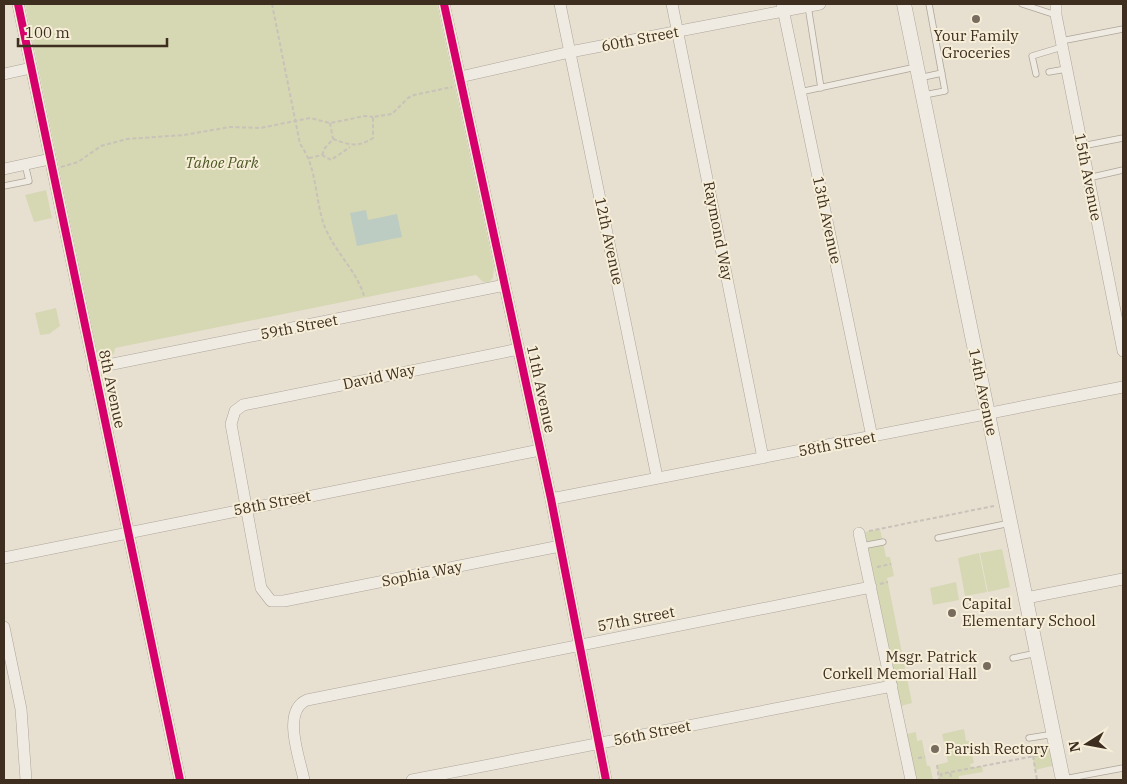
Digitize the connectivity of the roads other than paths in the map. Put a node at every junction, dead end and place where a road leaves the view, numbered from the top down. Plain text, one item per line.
1 (18, 4) edge
2 (444, 4) edge
3 (560, 4) edge
4 (672, 4) edge
5 (820, 4) edge
6 (904, 4) edge
7 (929, 4) edge
8 (1023, 4) edge
9 (808, 6) junction
10 (782, 8) edge
11 (1056, 9) edge
12 (1123, 30) edge
13 (678, 31) junction
14 (1062, 44) junction
15 (570, 52) junction
16 (31, 68) junction
17 (1066, 69) junction
18 (918, 72) junction
19 (1049, 72) dead end
20 (942, 73) junction
21 (4, 74) edge
22 (1036, 74) dead end
23 (457, 81) junction
24 (821, 88) junction
25 (800, 92) junction
26 (922, 95) junction
27 (1123, 138) edge
28 (1082, 146) junction
29 (50, 159) junction
30 (25, 164) junction
31 (4, 169) edge
32 (1123, 170) edge
33 (1088, 178) junction
34 (4, 186) edge
35 (505, 285) junction
36 (519, 349) junction
37 (1123, 351) edge
38 (93, 368) junction
39 (1123, 387) edge
40 (988, 412) junction
41 (872, 437) junction
42 (540, 450) junction
43 (763, 458) junction
44 (657, 477) junction
45 (551, 499) junction
46 (245, 509) junction
47 (1010, 524) junction
48 (129, 532) junction
49 (859, 533) road end
50 (938, 538) dead end
51 (882, 542) dead end
52 (560, 546) junction
53 (862, 546) junction
54 (4, 558) edge
55 (1123, 579) edge
56 (871, 587) junction
57 (1026, 598) junction
58 (4, 627) edge
59 (580, 644) junction
60 (1037, 653) junction
61 (1013, 658) dead end
62 (892, 686) junction
63 (1054, 734) junction
64 (1028, 738) dead end
65 (599, 743) junction
66 (1123, 768) edge
67 (26, 780) edge
68 (180, 780) edge
69 (304, 780) edge
70 (412, 780) edge
71 (606, 780) edge
72 (911, 780) edge
73 (1063, 780) edge

1 - 16 street, 8th Avenue
2 - 23 street, 11th Avenue
3 - 15 street, 12th Avenue
4 - 13 street, Raymond Way
5 - 9 street, 60th Street
6 - 18 street, 14th Avenue
7 - 20 lane
8 - 11 lane
9 - 10 street, 60th Street
9 - 24 lane
10 - 13 street, 60th Street
10 - 25 street, 13th Avenue
11 - 14 street, 15th Avenue
12 - 14 lane
13 - 15 street, 60th Street
13 - 43 street, Raymond Way
14 - 17 street, 15th Avenue
14 - 22 lane
15 - 23 street, 60th Street
15 - 44 street, 12th Avenue
16 - 21 street
16 - 29 street, 8th Avenue
17 - 19 lane
17 - 28 street, 15th Avenue
18 - 20 lane
18 - 24 lane
18 - 26 street, 14th Avenue
20 - 26 lane
23 - 35 street, 11th Avenue
24 - 25 lane
25 - 41 street, 13th Avenue
26 - 40 street, 14th Avenue
27 - 28 lane
28 - 33 street, 15th Avenue
29 - 30 street
29 - 38 street, 8th Avenue
30 - 31 street
30 - 34 lane
32 - 33 lane
33 - 37 street, 15th Avenue
35 - 36 street, 11th Avenue
35 - 38 street, 59th Street
36 - 42 street, 11th Avenue
36 - 46 street, David Way
38 - 48 street, 8th Avenue
39 - 40 street, 58th Street
40 - 41 street, 58th Street
40 - 47 street, 14th Avenue
41 - 43 street, 58th Street
42 - 45 street, 11th Avenue
42 - 46 street, 58th Street
43 - 44 street, 58th Street
44 - 45 street, 58th Street
45 - 52 street, 11th Avenue
46 - 48 street, 58th Street
46 - 52 street, Sophia Way
47 - 50 lane
47 - 57 street, 14th Avenue
48 - 54 street, 58th Street
48 - 68 street, 8th Avenue
49 - 53 street
51 - 53 lane
52 - 59 street, 11th Avenue
53 - 56 street
55 - 57 street
56 - 59 street, 57th Street
56 - 62 street
57 - 60 street, 14th Avenue
58 - 67 street
59 - 65 street, 11th Avenue
59 - 69 street, 57th Street
60 - 61 lane
60 - 63 street, 14th Avenue
62 - 65 street, 56th Street
62 - 72 street
63 - 64 lane
63 - 73 street, 14th Avenue
65 - 70 street, 56th Street
65 - 71 street, 11th Avenue
66 - 73 lane

